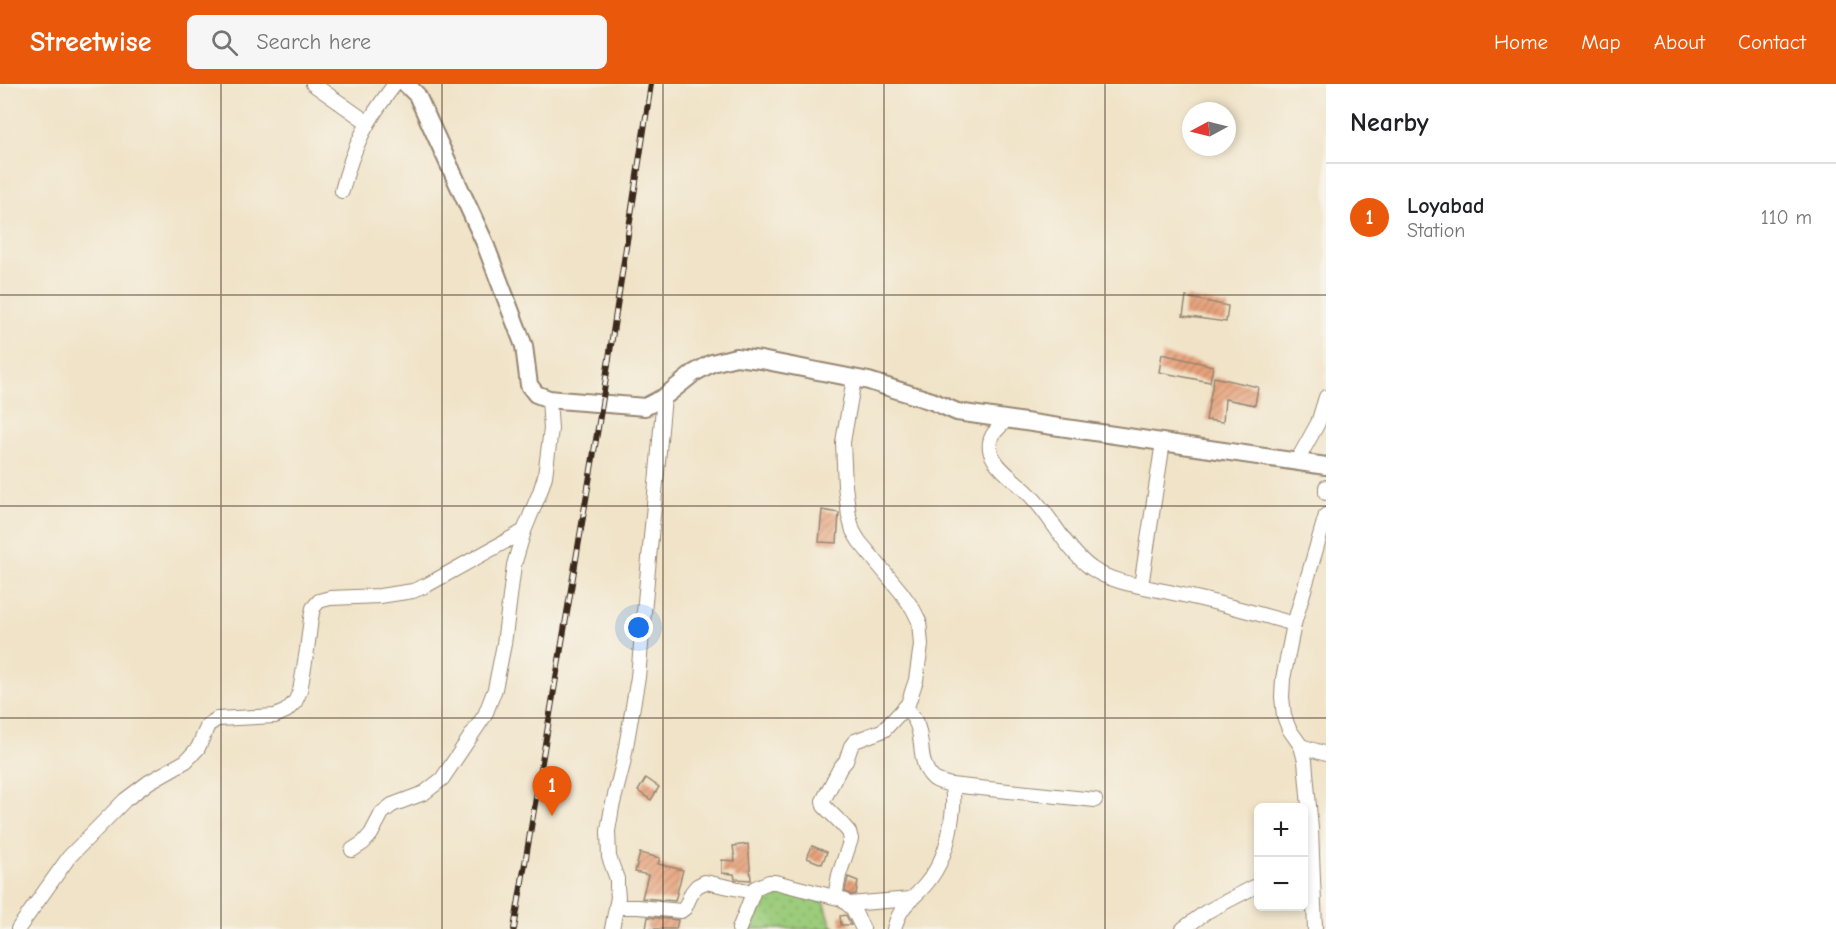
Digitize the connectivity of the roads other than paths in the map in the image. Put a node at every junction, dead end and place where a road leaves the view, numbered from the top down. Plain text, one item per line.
1 (312, 84) edge
2 (395, 84) edge
3 (413, 88) edge
4 (367, 122) junction
5 (342, 190) dead end
6 (862, 380) junction
7 (664, 397) junction
8 (1326, 397) edge
9 (549, 399) junction
10 (1007, 419) junction
11 (1163, 442) junction
12 (1297, 461) junction
13 (1326, 466) edge
14 (1326, 487) edge
15 (1326, 493) edge
16 (1326, 515) edge
17 (524, 531) junction
18 (1141, 586) junction
19 (1294, 624) junction
20 (905, 709) junction
21 (1300, 746) junction
22 (1326, 754) edge
23 (951, 785) junction
24 (1095, 800) dead end
25 (1319, 837) edge
26 (352, 850) dead end
27 (1308, 862) edge
28 (1254, 887) edge
29 (753, 892) junction
30 (835, 897) junction
31 (911, 898) junction
32 (849, 904) junction
33 (616, 907) junction
34 (18, 929) edge
35 (612, 929) edge
36 (739, 929) edge
37 (862, 929) edge
38 (894, 929) edge
39 (1183, 929) edge
40 (1315, 929) edge

1 - 4 street
2 - 4 street
3 - 9 street
4 - 5 street
6 - 7 street
6 - 10 street
6 - 20 street
7 - 9 street
7 - 33 street
8 - 12 street
9 - 17 street
10 - 11 street
10 - 18 street
11 - 12 street
11 - 18 street
12 - 13 street
14 - 15 street
16 - 19 street
17 - 26 street
17 - 34 street
18 - 19 street
19 - 21 street
20 - 23 street
20 - 30 street
21 - 22 street
21 - 25 street
23 - 24 street
23 - 31 street
25 - 27 street
27 - 40 street
28 - 39 street
29 - 30 street
29 - 33 street
29 - 36 street
30 - 32 street
31 - 32 street
31 - 38 street
32 - 37 street
33 - 35 street

